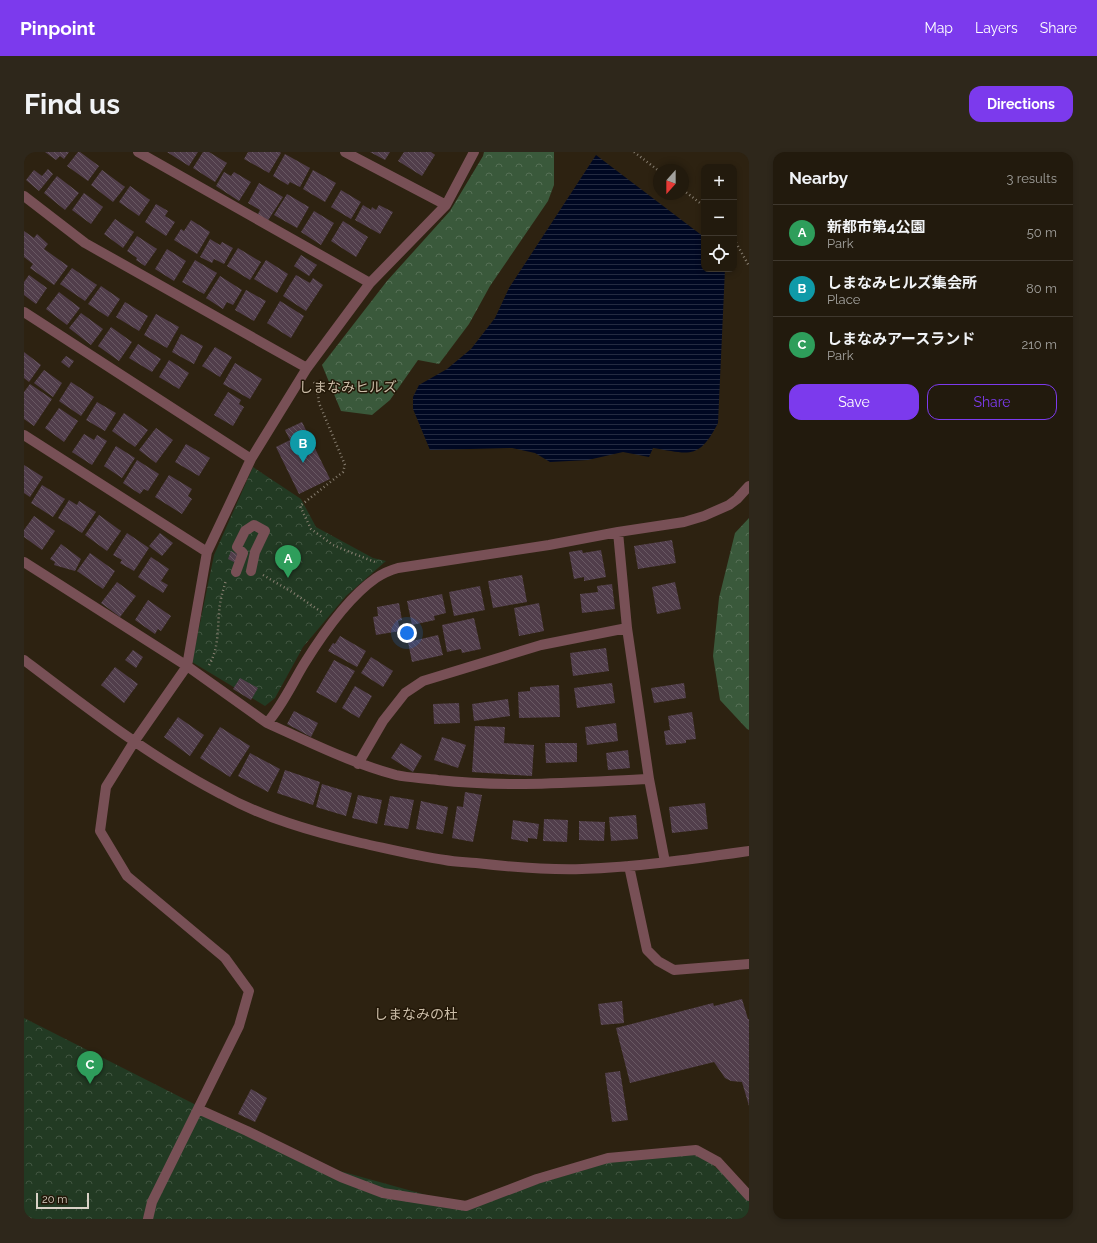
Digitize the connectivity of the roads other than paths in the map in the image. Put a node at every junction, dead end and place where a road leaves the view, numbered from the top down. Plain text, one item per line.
1 (138, 152) edge
2 (345, 152) edge
3 (474, 152) edge
4 (24, 196) edge
5 (446, 205) junction
6 (370, 283) junction
7 (24, 312) edge
8 (307, 368) junction
9 (24, 435) edge
10 (251, 459) junction
11 (749, 486) edge
12 (618, 532) junction
13 (207, 552) junction
14 (24, 562) edge
15 (252, 571) road end
16 (236, 572) road end
17 (628, 628) junction
18 (24, 660) edge
19 (188, 666) junction
20 (267, 724) junction
21 (134, 742) junction
22 (358, 764) junction
23 (649, 779) junction
24 (749, 851) edge
25 (665, 862) junction
26 (629, 866) junction
27 (749, 964) edge
28 (198, 1109) junction
29 (749, 1196) edge
30 (148, 1219) edge

1 - 6 street
2 - 5 street
3 - 5 street
4 - 8 street
5 - 6 street
6 - 8 street
7 - 10 street
8 - 10 street
9 - 13 street
10 - 13 street
11 - 12 street
12 - 17 street
12 - 20 street
13 - 19 street
14 - 19 street
15 - 16 street
17 - 22 street
17 - 23 street
18 - 21 street
19 - 20 street
19 - 21 street
20 - 22 street
21 - 26 street
21 - 28 street
22 - 23 street
23 - 25 street
24 - 25 street
25 - 26 street
26 - 27 street
28 - 29 street
28 - 30 street

